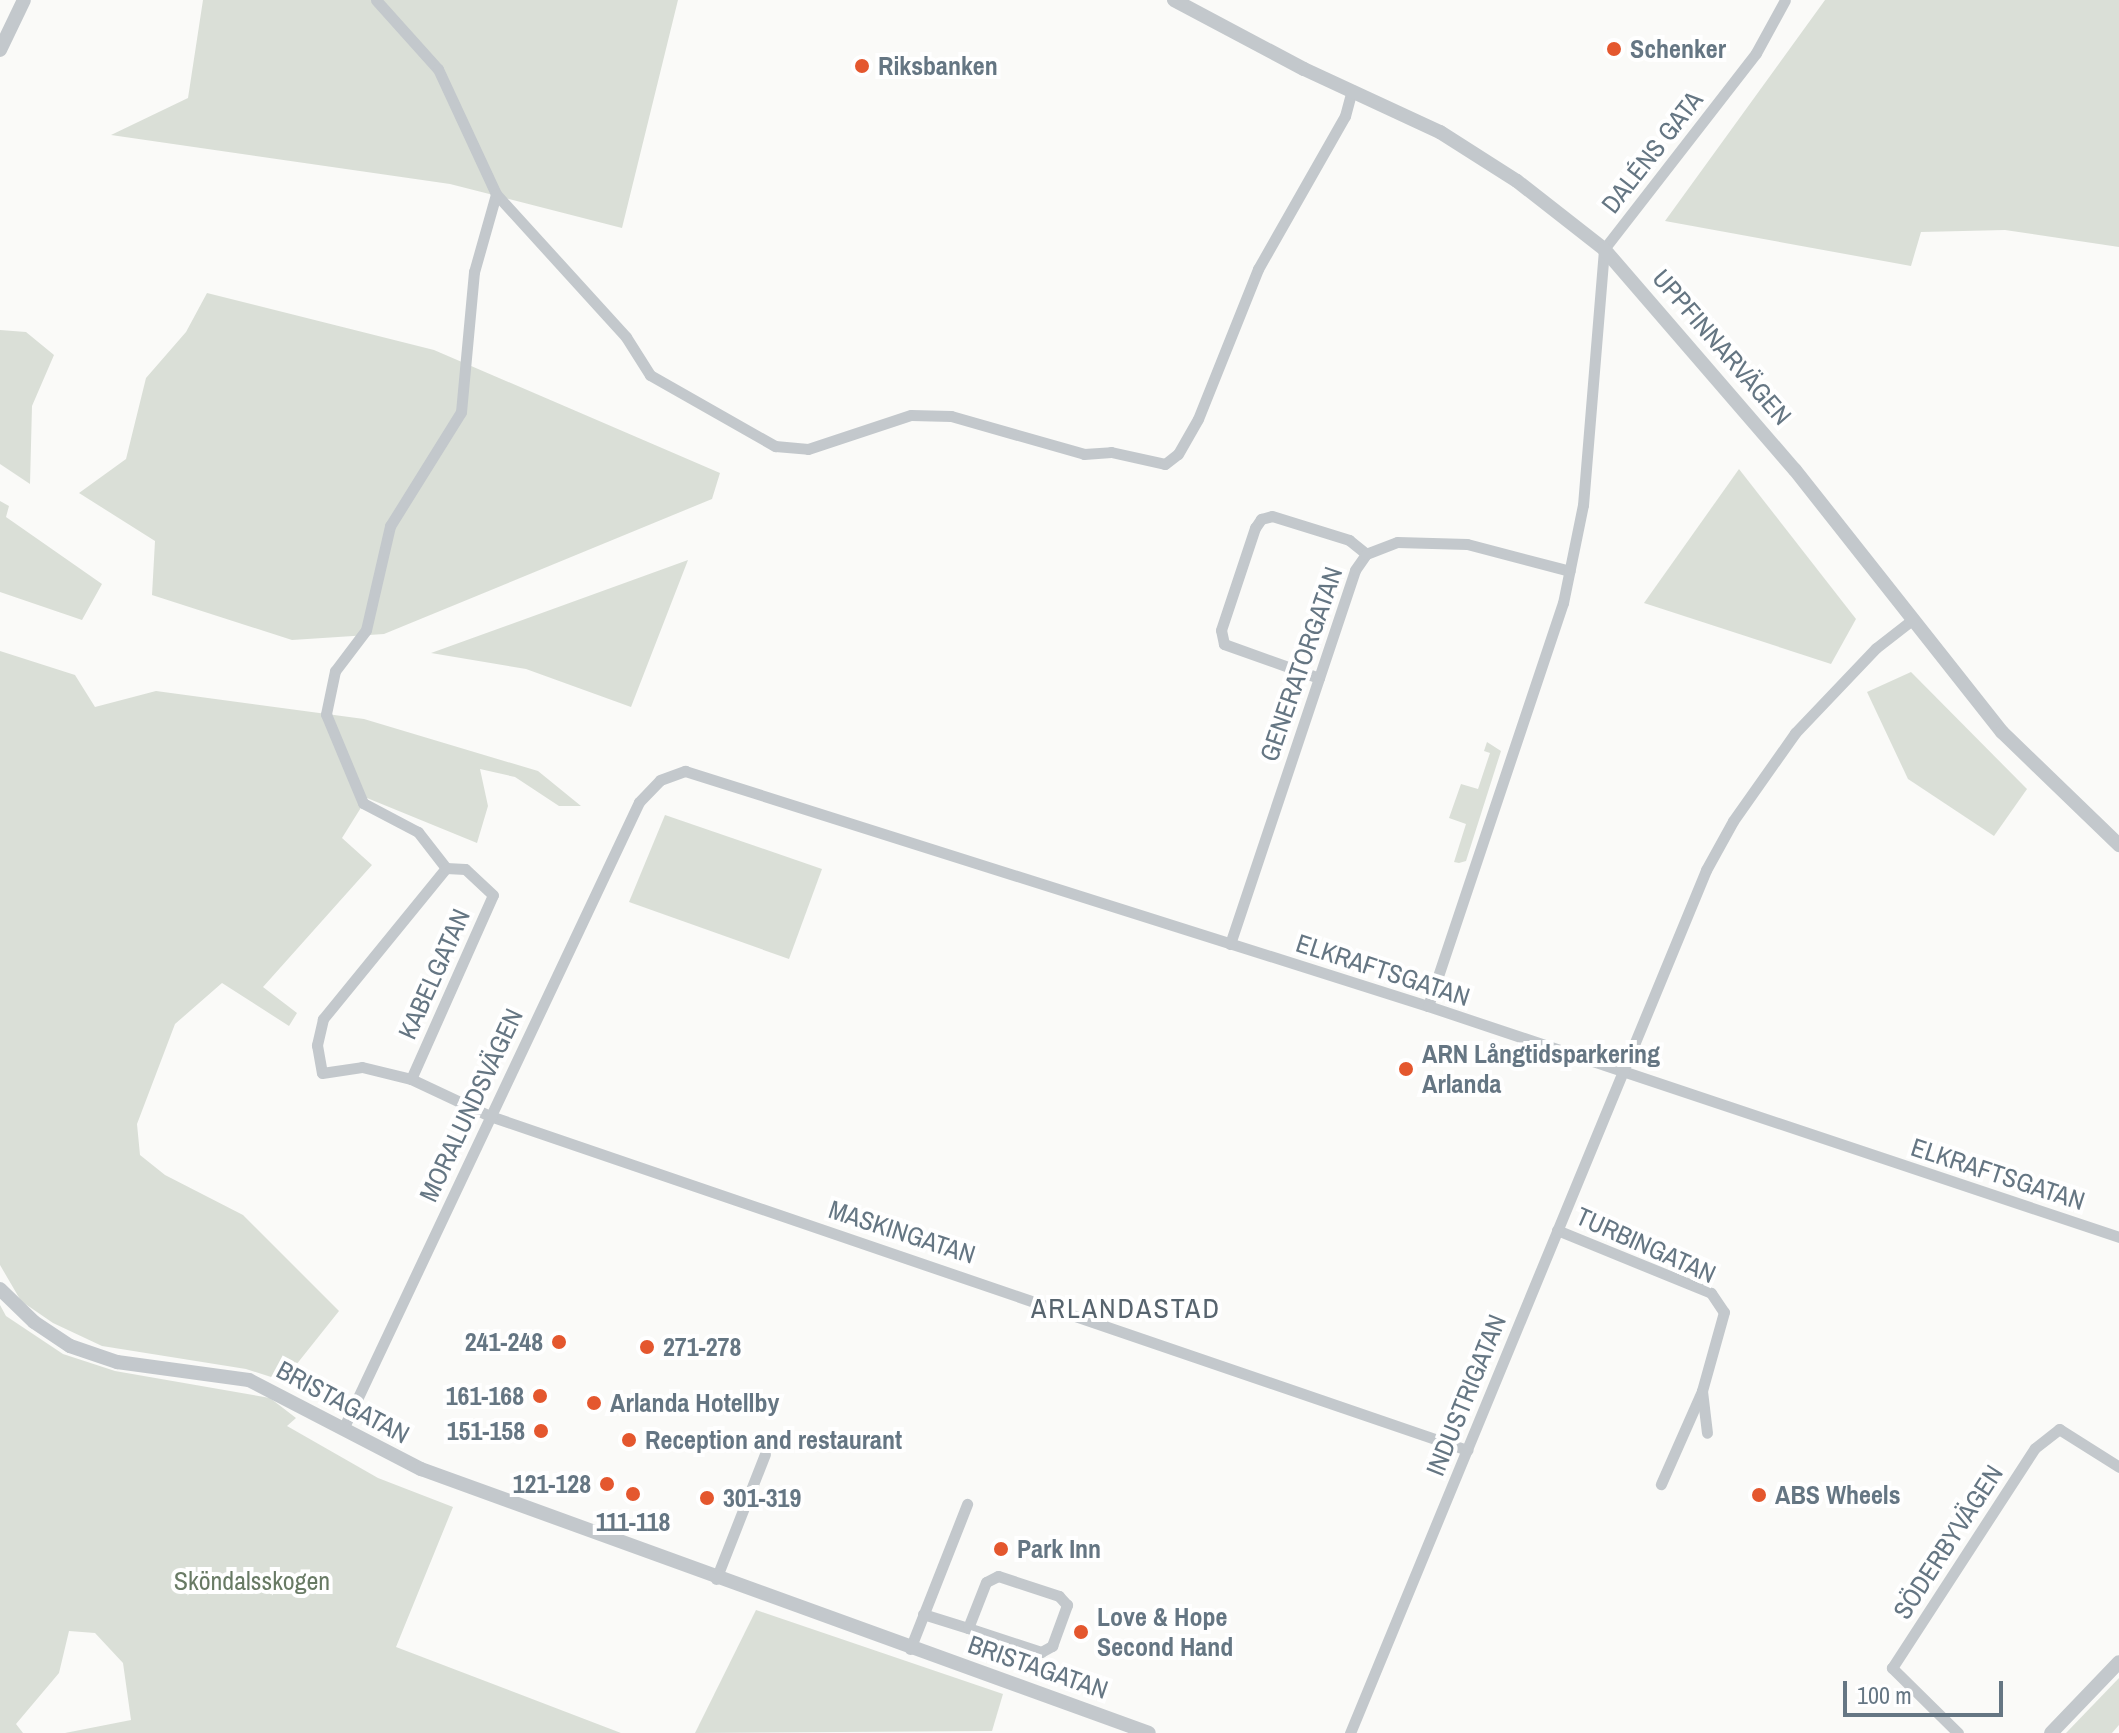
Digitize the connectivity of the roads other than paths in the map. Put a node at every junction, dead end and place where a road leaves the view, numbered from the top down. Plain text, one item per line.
1 (24, 0) edge
2 (376, 0) edge
3 (1785, 0) edge
4 (1180, 2) edge
5 (0, 50) edge
6 (1352, 90) junction
7 (496, 194) junction
8 (1604, 249) junction
9 (1366, 554) junction
10 (1570, 571) junction
11 (1912, 620) junction
12 (1319, 678) junction
13 (639, 802) joint
14 (2119, 845) edge
15 (446, 868) junction
16 (1230, 944) junction
17 (1428, 1006) junction
18 (1623, 1074) junction
19 (411, 1079) junction
20 (490, 1116) junction
21 (1557, 1230) junction
22 (2119, 1237) edge
23 (0, 1289) edge
24 (1702, 1391) junction
25 (344, 1427) junction
26 (1707, 1433) dead end
27 (1467, 1450) junction
28 (765, 1454) dead end
29 (2119, 1467) edge
30 (1661, 1484) dead end
31 (967, 1504) dead end
32 (716, 1579) junction
33 (923, 1614) junction
34 (968, 1628) junction
35 (910, 1649) junction
36 (2119, 1662) edge
37 (1149, 1733) edge
38 (1350, 1733) edge
39 (1958, 1733) edge
40 (2051, 1733) edge

1 - 5 street
2 - 7 street
3 - 8 street, DALÉNS GATA
4 - 6 street, UPPFINNARVÄGEN
6 - 7 street
6 - 8 street, UPPFINNARVÄGEN
7 - 15 street
8 - 10 street
8 - 11 street, UPPFINNARVÄGEN
9 - 10 street, GENERATORGATAN
9 - 12 street, GENERATORGATAN
9 - 12 street
10 - 17 street
11 - 14 street, UPPFINNARVÄGEN
11 - 18 street, INDUSTRIGATAN
12 - 16 street, GENERATORGATAN
13 - 16 street, ELKRAFTSGATAN
13 - 20 street, MORALUNDSVÄGEN
15 - 19 street, KABELGATAN
15 - 19 street, MASKINGATAN
16 - 17 street, ELKRAFTSGATAN
17 - 18 street, ELKRAFTSGATAN
18 - 21 street, INDUSTRIGATAN
18 - 22 street, ELKRAFTSGATAN
19 - 20 street, MASKINGATAN
20 - 25 street, MORALUNDSVÄGEN
20 - 27 street, MASKINGATAN
21 - 24 street, TURBINGATAN
21 - 27 street, INDUSTRIGATAN
23 - 25 street, BRISTAGATAN
24 - 26 street, TURBINGATAN
24 - 30 street, TURBINGATAN
25 - 32 street, BRISTAGATAN
27 - 38 street, INDUSTRIGATAN
28 - 32 street
29 - 39 street, SÖDERBYVÄGEN
31 - 33 street
32 - 35 street, BRISTAGATAN
33 - 34 street
33 - 35 street
34 - 34 street
35 - 37 street, BRISTAGATAN
36 - 40 street

